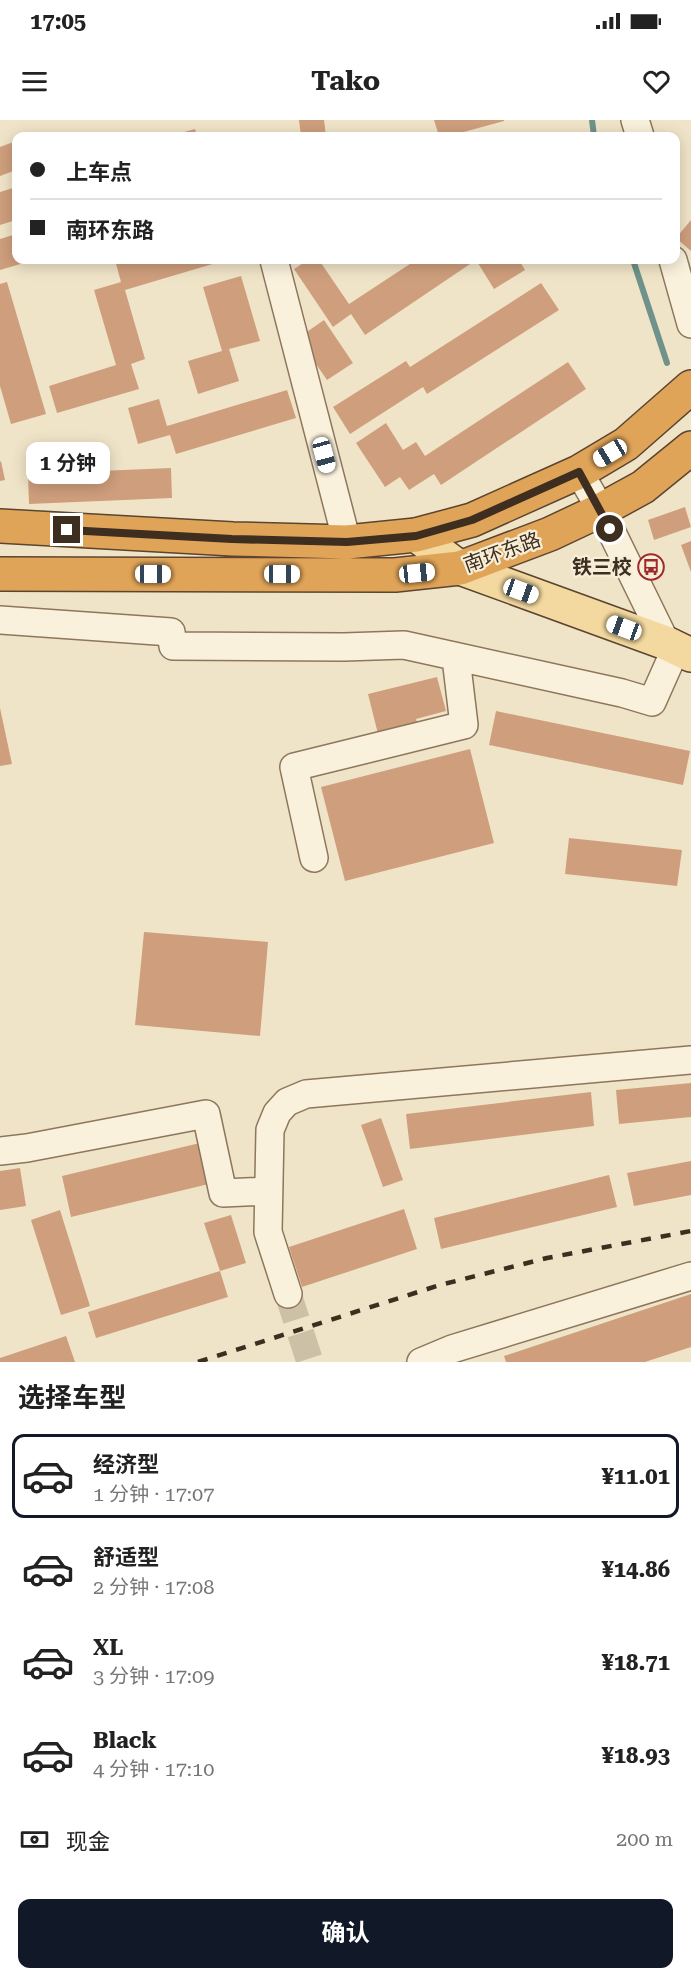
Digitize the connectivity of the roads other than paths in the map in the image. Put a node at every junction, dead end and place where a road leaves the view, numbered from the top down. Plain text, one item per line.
1 (275, 264) edge
2 (674, 264) edge
3 (691, 324) edge
4 (691, 387) edge
5 (691, 448) edge
6 (579, 472) junction
7 (601, 510) junction
8 (0, 526) edge
9 (416, 536) junction
10 (347, 542) junction
11 (460, 568) junction
12 (0, 574) edge
13 (0, 620) edge
14 (678, 649) edge
15 (456, 658) junction
16 (314, 858) dead end
17 (691, 1060) edge
18 (0, 1151) edge
19 (268, 1191) junction
20 (691, 1276) edge
21 (288, 1294) tunnel mouth
22 (421, 1362) edge

1 - 10 lane
2 - 3 lane
4 - 6 highway, 南环东路
5 - 7 highway, 南环东路
6 - 7 lane
6 - 9 highway, 南环东路
7 - 11 highway, 南环东路
7 - 14 lane
8 - 10 highway, 南环东路
9 - 10 highway, 南环东路
9 - 11 main road
11 - 12 highway, 南环东路
11 - 14 main road
13 - 15 lane
14 - 15 lane
15 - 16 lane
17 - 19 lane
18 - 19 lane
19 - 21 lane
20 - 22 lane

